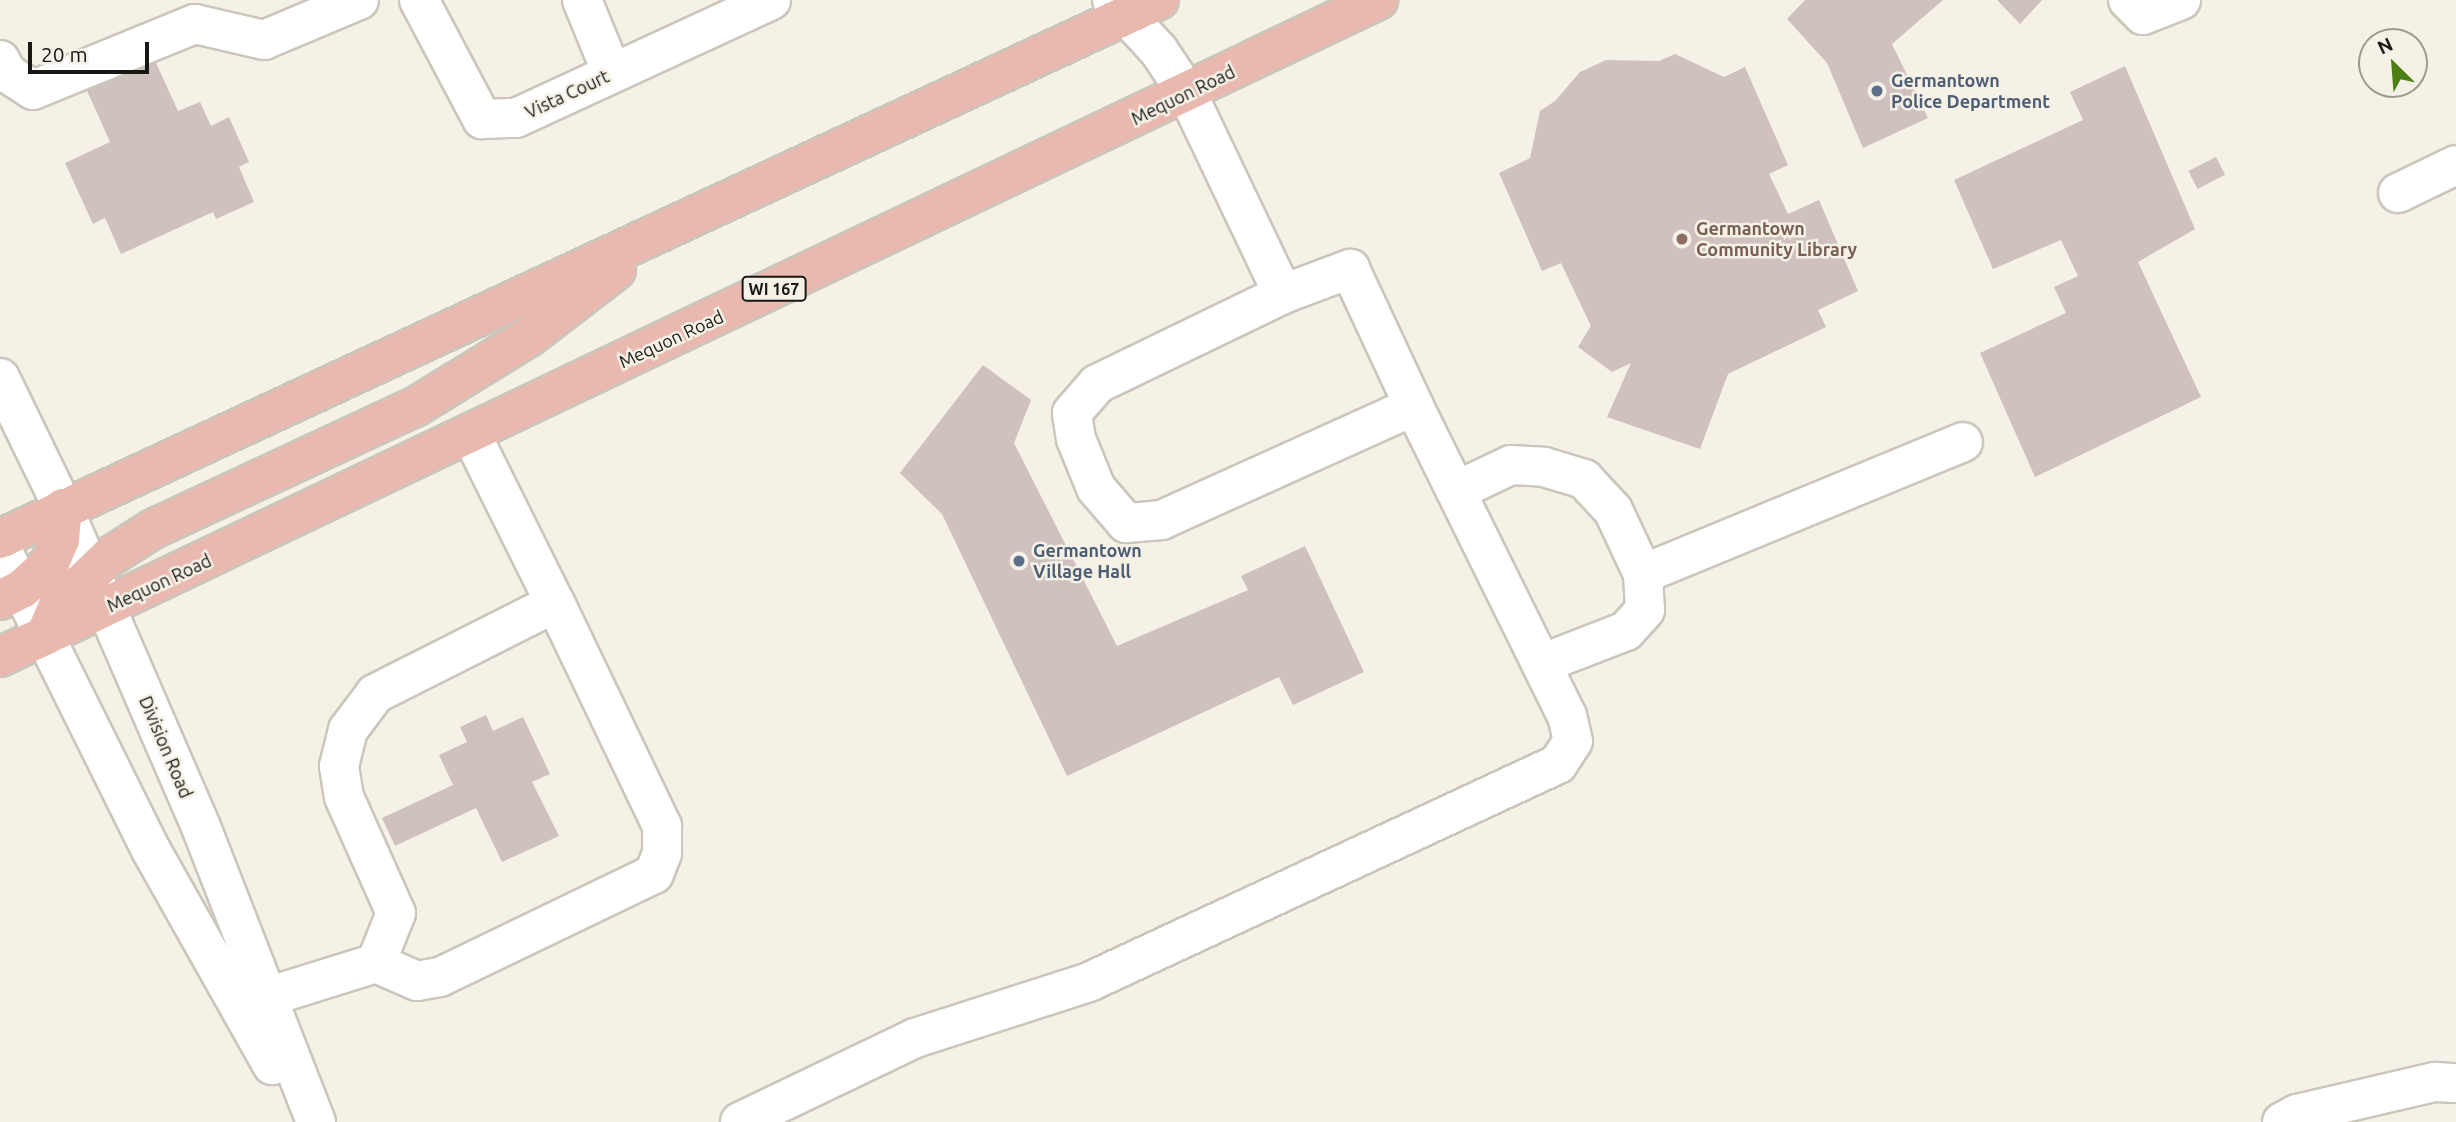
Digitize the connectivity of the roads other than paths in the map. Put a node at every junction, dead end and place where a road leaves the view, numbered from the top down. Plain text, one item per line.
1 (359, 0) edge
2 (419, 0) edge
3 (582, 0) edge
4 (771, 0) edge
5 (1159, 0) edge
6 (1378, 0) edge
7 (2128, 0) edge
8 (2181, 0) edge
9 (1119, 9) edge
10 (0, 60) edge
11 (612, 73) junction
12 (1187, 93) junction
13 (2456, 165) edge
14 (2398, 193) dead end
15 (670, 228) junction
16 (1283, 294) junction
17 (0, 379) edge
18 (448, 387) junction
19 (1414, 406) junction
20 (471, 434) junction
21 (1963, 442) dead end
22 (1456, 491) junction
23 (63, 508) junction
24 (0, 539) edge
25 (0, 547) edge
26 (90, 572) junction
27 (1643, 574) junction
28 (11, 594) edge
29 (555, 603) junction
30 (106, 607) junction
31 (46, 636) junction
32 (0, 657) edge
33 (1541, 664) junction
34 (376, 963) junction
35 (267, 997) junction
36 (2456, 1083) edge
37 (304, 1122) edge
38 (316, 1122) edge
39 (740, 1122) edge
40 (2282, 1122) edge

1 - 10 street
2 - 11 street, Vista Court
3 - 11 street
4 - 11 street, Vista Court
5 - 9 main road
6 - 12 main road, Mequon Road / WI 167
7 - 8 street
9 - 12 street
9 - 15 main road
12 - 16 street
12 - 20 main road, Mequon Road / WI 167
13 - 14 street
15 - 18 main road
15 - 23 main road
16 - 19 street
16 - 19 street
17 - 23 street, Division Road
18 - 20 main road
18 - 26 main road
19 - 22 street
20 - 29 street
20 - 30 main road, Mequon Road / WI 167
21 - 27 street
22 - 27 street
22 - 33 street
23 - 24 main road
23 - 26 street, Division Road
23 - 28 main road
25 - 28 street
26 - 30 street, Division Road
26 - 31 main road
27 - 33 street
28 - 31 street
29 - 34 street
29 - 34 street
30 - 31 main road, Mequon Road / WI 167
30 - 35 street, Division Road
31 - 32 main road, Mequon Road / WI 167
31 - 37 street
33 - 39 street
34 - 35 street
35 - 38 street, Division Road
36 - 40 street

